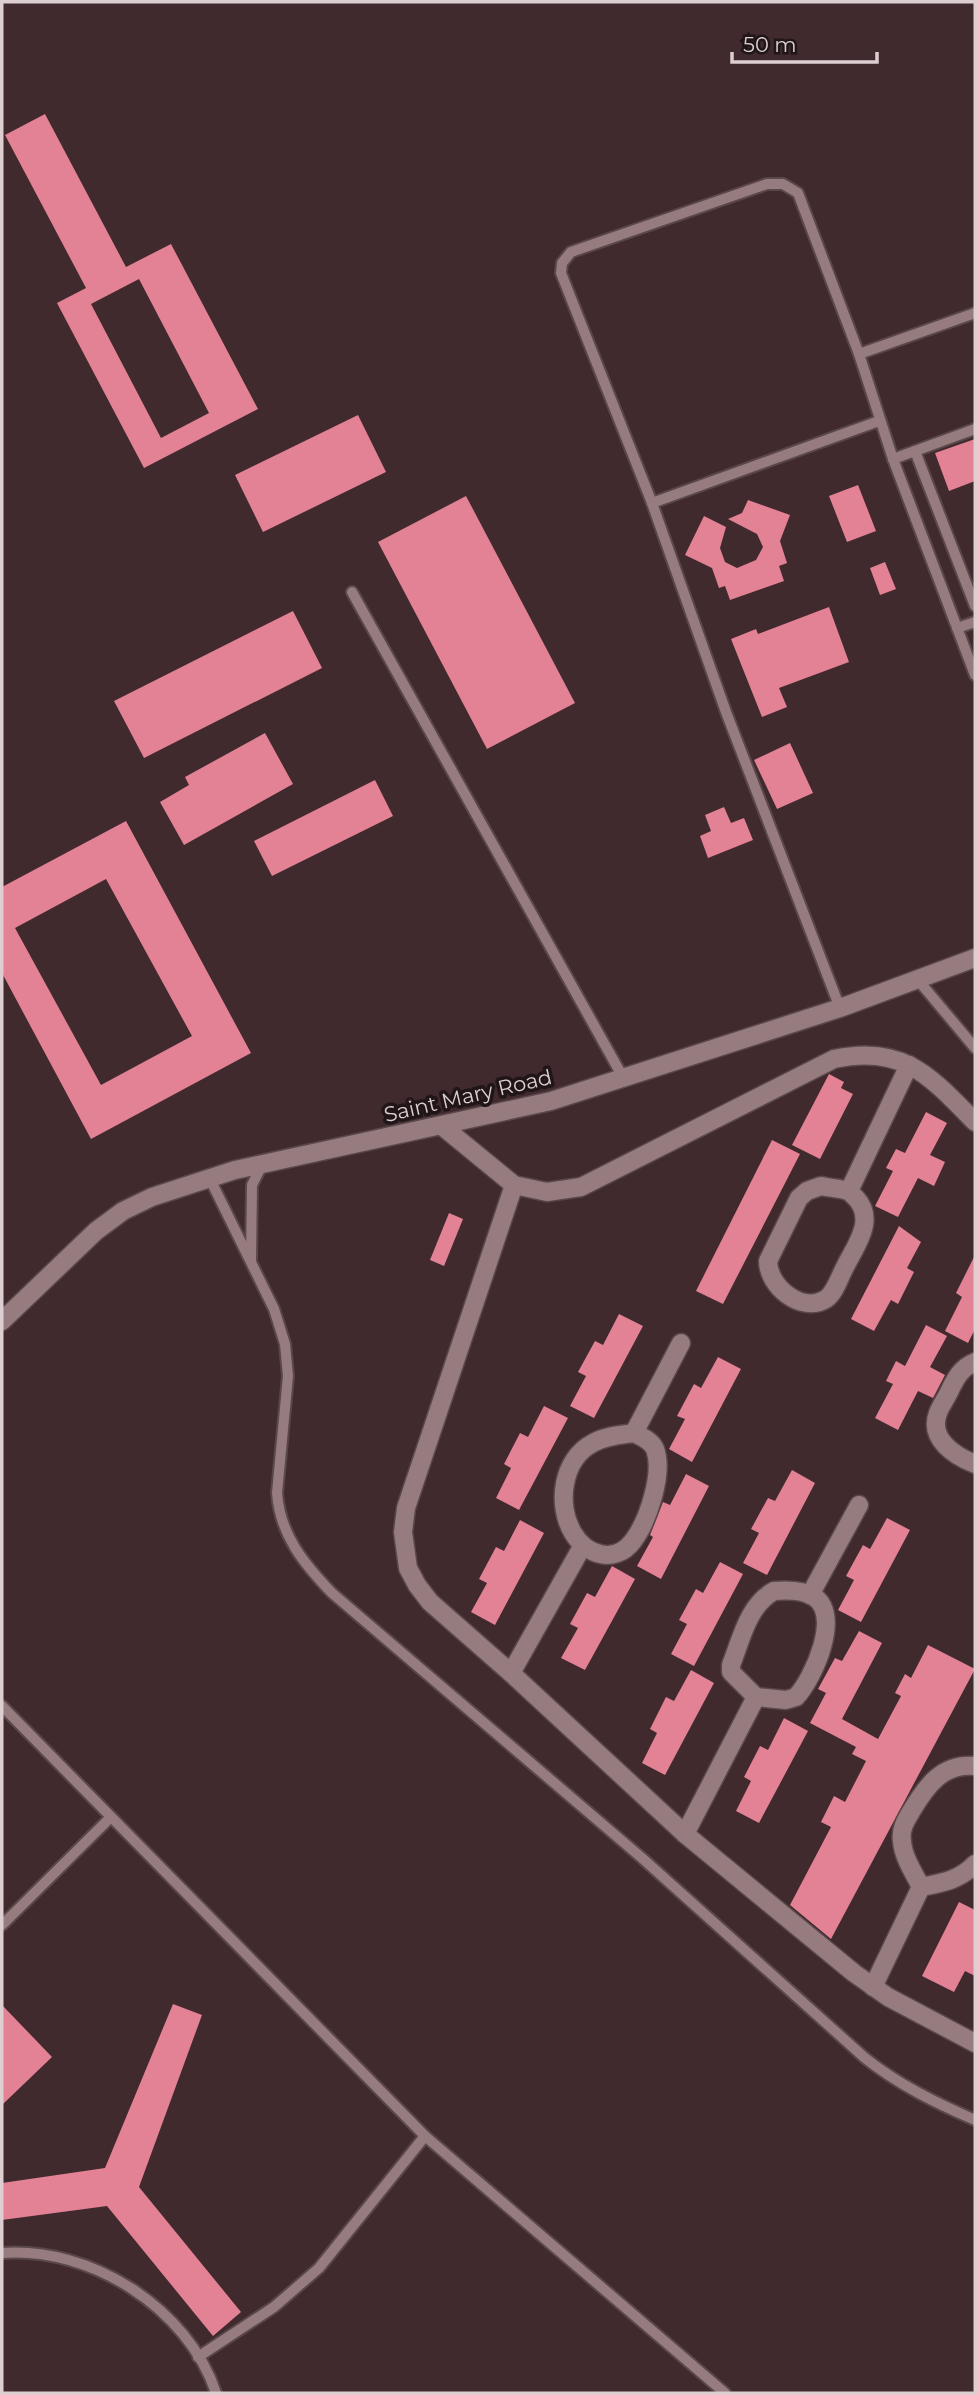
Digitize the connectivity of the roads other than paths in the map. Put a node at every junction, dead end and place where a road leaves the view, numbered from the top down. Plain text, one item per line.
1 (975, 313) edge
2 (859, 354) junction
3 (879, 421) junction
4 (975, 429) edge
5 (915, 451) junction
6 (893, 459) junction
7 (652, 503) junction
8 (352, 592) dead end
9 (975, 607) edge
10 (975, 622) edge
11 (957, 628) junction
12 (975, 675) edge
13 (975, 958) edge
14 (918, 980) junction
15 (841, 1008) junction
16 (975, 1048) edge
17 (909, 1065) junction
18 (624, 1079) junction
19 (975, 1122) edge
20 (442, 1126) junction
21 (261, 1165) junction
22 (209, 1177) junction
23 (514, 1185) junction
24 (849, 1192) junction
25 (251, 1263) junction
26 (2, 1321) edge
27 (681, 1343) dead end
28 (975, 1362) edge
29 (634, 1433) junction
30 (975, 1464) edge
31 (859, 1505) dead end
32 (582, 1547) junction
33 (810, 1595) junction
34 (511, 1673) junction
35 (756, 1697) junction
36 (2, 1706) edge
37 (975, 1766) edge
38 (111, 1817) junction
39 (685, 1834) junction
40 (975, 1864) edge
41 (921, 1887) junction
42 (2, 1925) edge
43 (873, 1987) junction
44 (975, 2043) edge
45 (975, 2120) edge
46 (425, 2136) junction
47 (2, 2253) edge
48 (198, 2357) junction
49 (216, 2393) edge
50 (725, 2393) edge

1 - 2 lane
2 - 3 lane
2 - 7 lane
3 - 6 lane
3 - 7 lane
4 - 5 lane
5 - 6 lane
5 - 9 lane
6 - 11 lane
7 - 15 lane
8 - 18 lane
10 - 11 lane
11 - 12 lane
13 - 14 street, Saint Mary Road
14 - 15 street, Saint Mary Road
14 - 16 lane
15 - 18 street, Saint Mary Road
17 - 19 street
17 - 23 street
17 - 24 street
18 - 20 street, Saint Mary Road
20 - 21 street, Saint Mary Road
20 - 23 street
21 - 22 street, Saint Mary Road
21 - 25 lane
22 - 25 lane
22 - 26 street, Saint Mary Road
23 - 34 street
24 - 24 street
25 - 45 lane
27 - 29 street
28 - 30 street
29 - 32 street
29 - 32 street
31 - 33 street
32 - 34 street
33 - 35 street
33 - 35 street
34 - 39 street
35 - 39 street
36 - 38 lane
37 - 41 street
38 - 42 lane
38 - 46 lane
39 - 43 street
40 - 41 street
41 - 43 street
43 - 44 street
46 - 48 lane
46 - 50 lane
47 - 48 lane
48 - 49 lane

